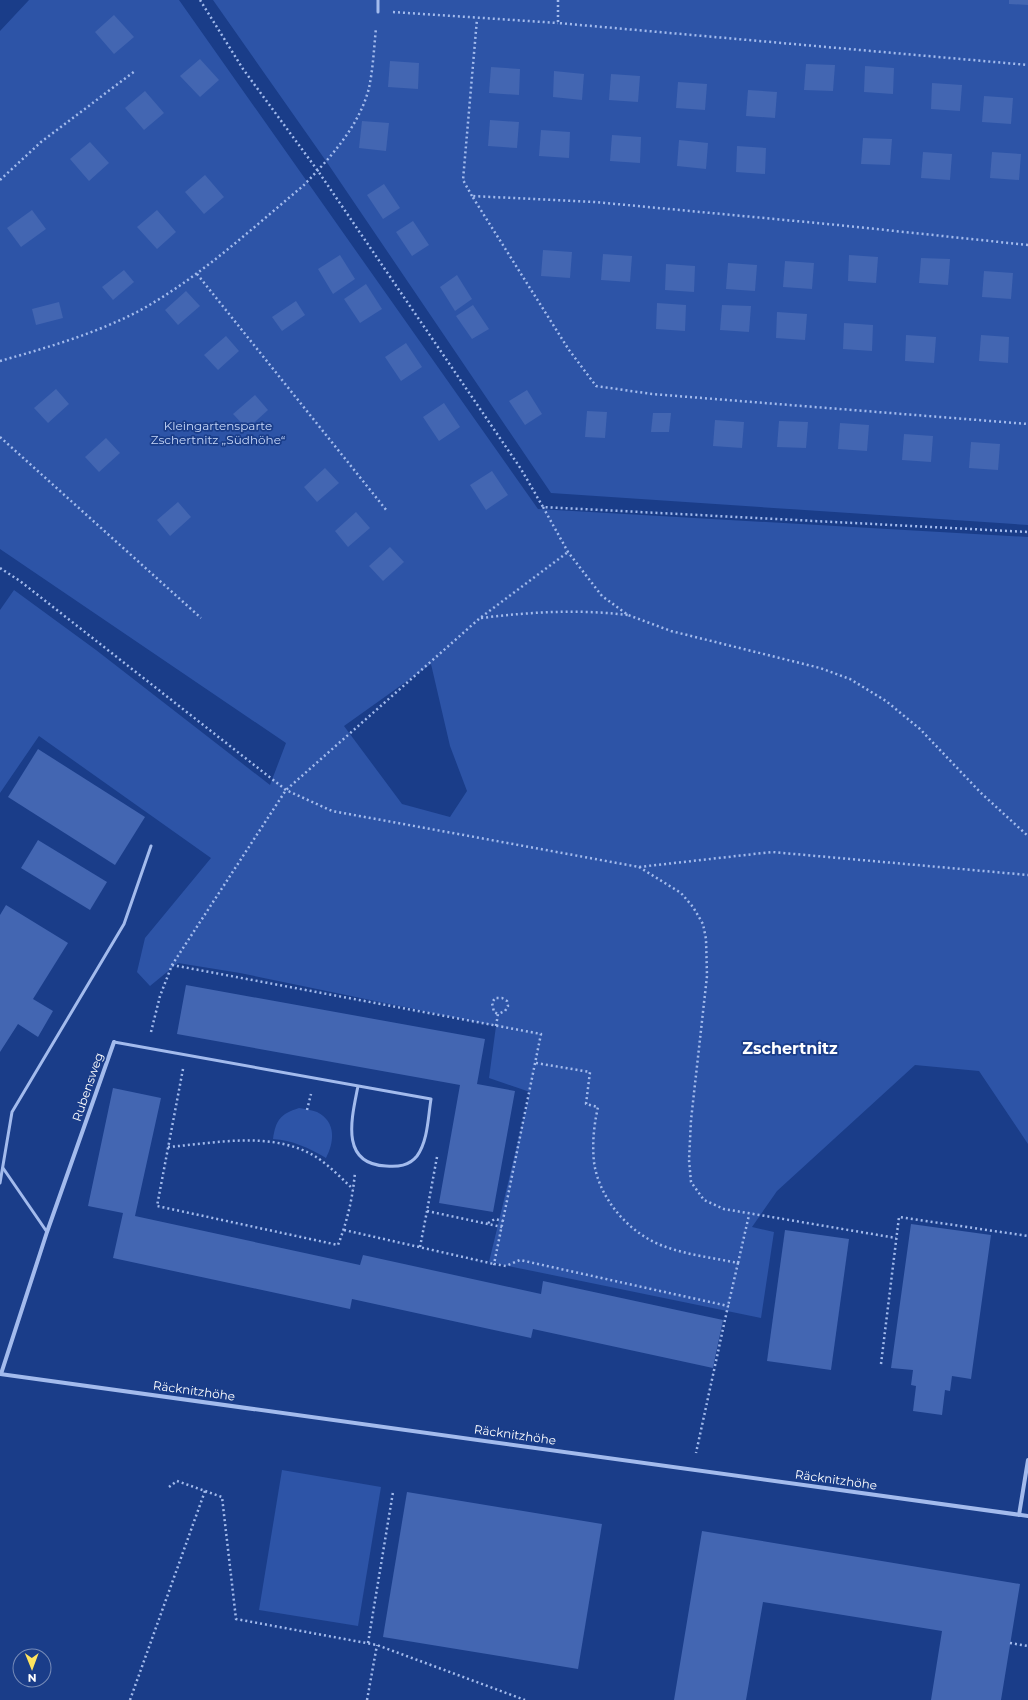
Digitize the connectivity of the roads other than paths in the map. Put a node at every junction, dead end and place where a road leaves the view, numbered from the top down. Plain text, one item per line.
1 (378, 0) edge
2 (378, 12) road end
3 (151, 846) dead end
4 (114, 1042) joint
5 (358, 1086) junction
6 (3, 1168) junction
7 (0, 1183) edge
8 (47, 1232) junction
9 (0, 1374) edge
10 (1028, 1460) edge
11 (1019, 1515) junction
12 (1028, 1516) edge

1 - 2 lane
3 - 6 lane
4 - 5 lane, Rubensweg
4 - 8 street, Rubensweg
5 - 5 lane, Rubensweg
6 - 7 lane
6 - 8 lane
8 - 9 street, Rubensweg
9 - 11 street, Räcknitzhöhe
10 - 11 street
11 - 12 street, Räcknitzhöhe

